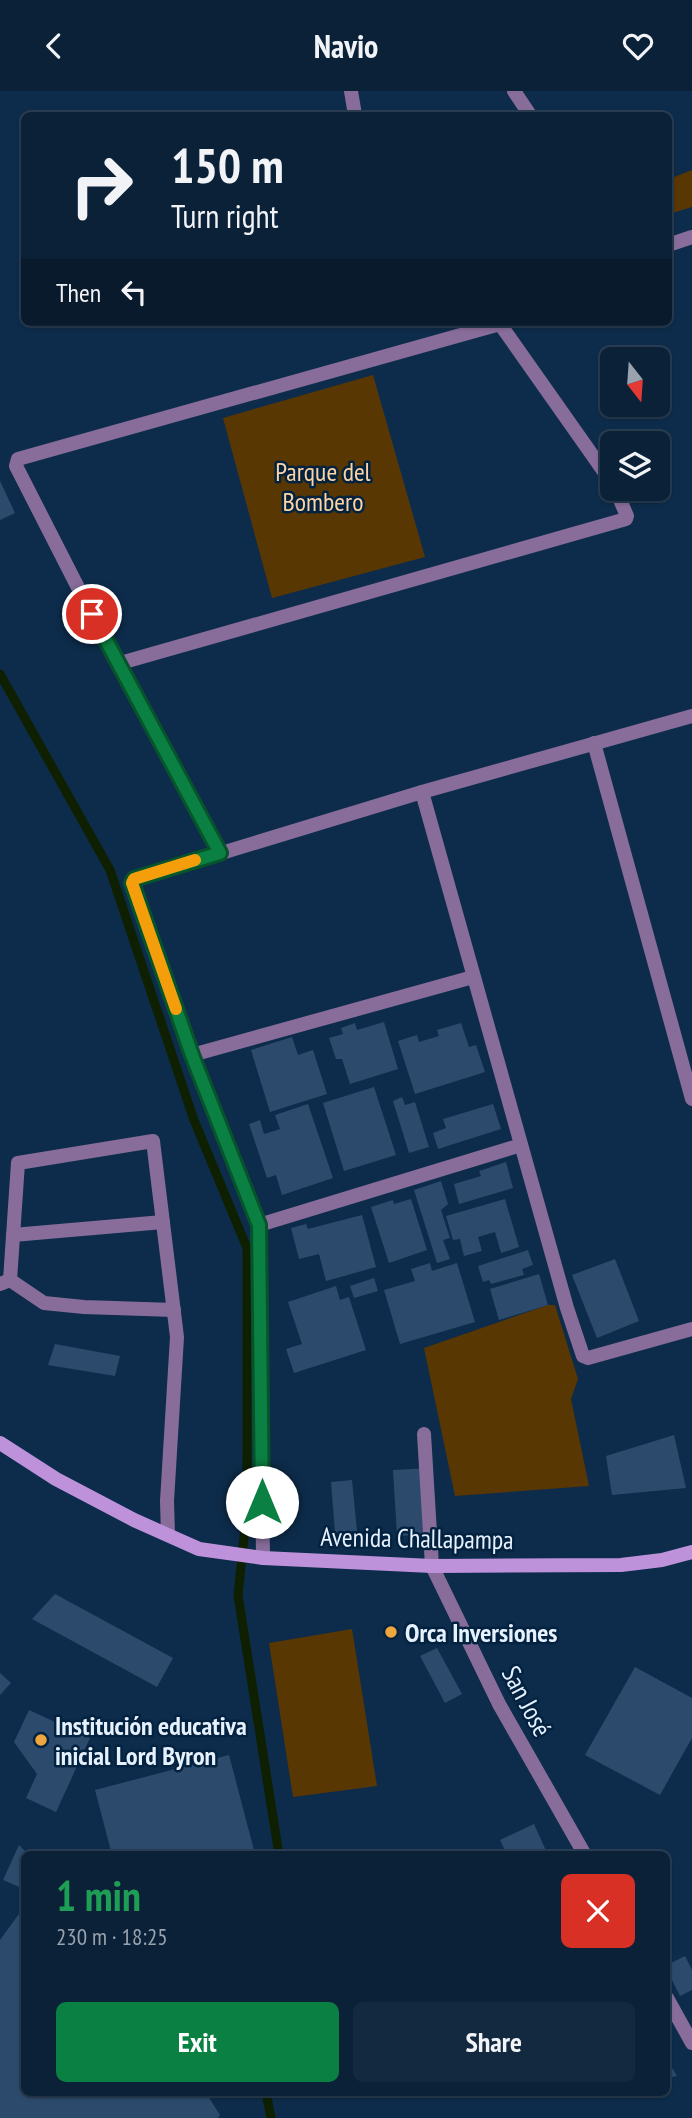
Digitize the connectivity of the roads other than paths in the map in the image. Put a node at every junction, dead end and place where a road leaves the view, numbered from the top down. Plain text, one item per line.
1 (351, 91) edge
2 (514, 91) edge
3 (354, 112) edge
4 (528, 112) edge
5 (692, 237) edge
6 (672, 244) edge
7 (493, 326) edge
8 (501, 326) edge
9 (600, 466) edge
10 (621, 501) edge
11 (117, 664) junction
12 (692, 716) edge
13 (594, 743) junction
14 (422, 792) junction
15 (220, 853) junction
16 (473, 977) junction
17 (192, 1055) junction
18 (692, 1099) edge
19 (521, 1145) junction
20 (163, 1222) junction
21 (259, 1225) junction
22 (13, 1235) junction
23 (5, 1282) edge
24 (174, 1310) junction
25 (692, 1329) edge
26 (424, 1434) dead end
27 (0, 1443) edge
28 (168, 1535) junction
29 (692, 1552) edge
30 (257, 1557) junction
31 (432, 1566) junction
32 (583, 1851) edge
33 (670, 2003) edge
34 (692, 2043) edge

1 - 3 street
2 - 4 street
5 - 6 street
7 - 11 street
8 - 9 street
10 - 11 street
11 - 15 street
12 - 13 street
13 - 14 street
13 - 18 street
14 - 15 street
14 - 16 street
15 - 17 street
16 - 17 street
16 - 19 street
17 - 21 street
19 - 21 street
19 - 25 street
20 - 22 street
20 - 22 street
20 - 24 street
21 - 30 street
22 - 23 street
23 - 24 street
24 - 28 street
26 - 31 street
27 - 28 street, Avenida Challapampa
28 - 30 street, Avenida Challapampa
29 - 31 street, Avenida Challapampa
30 - 31 street, Avenida Challapampa
31 - 32 street, San José
33 - 34 street

